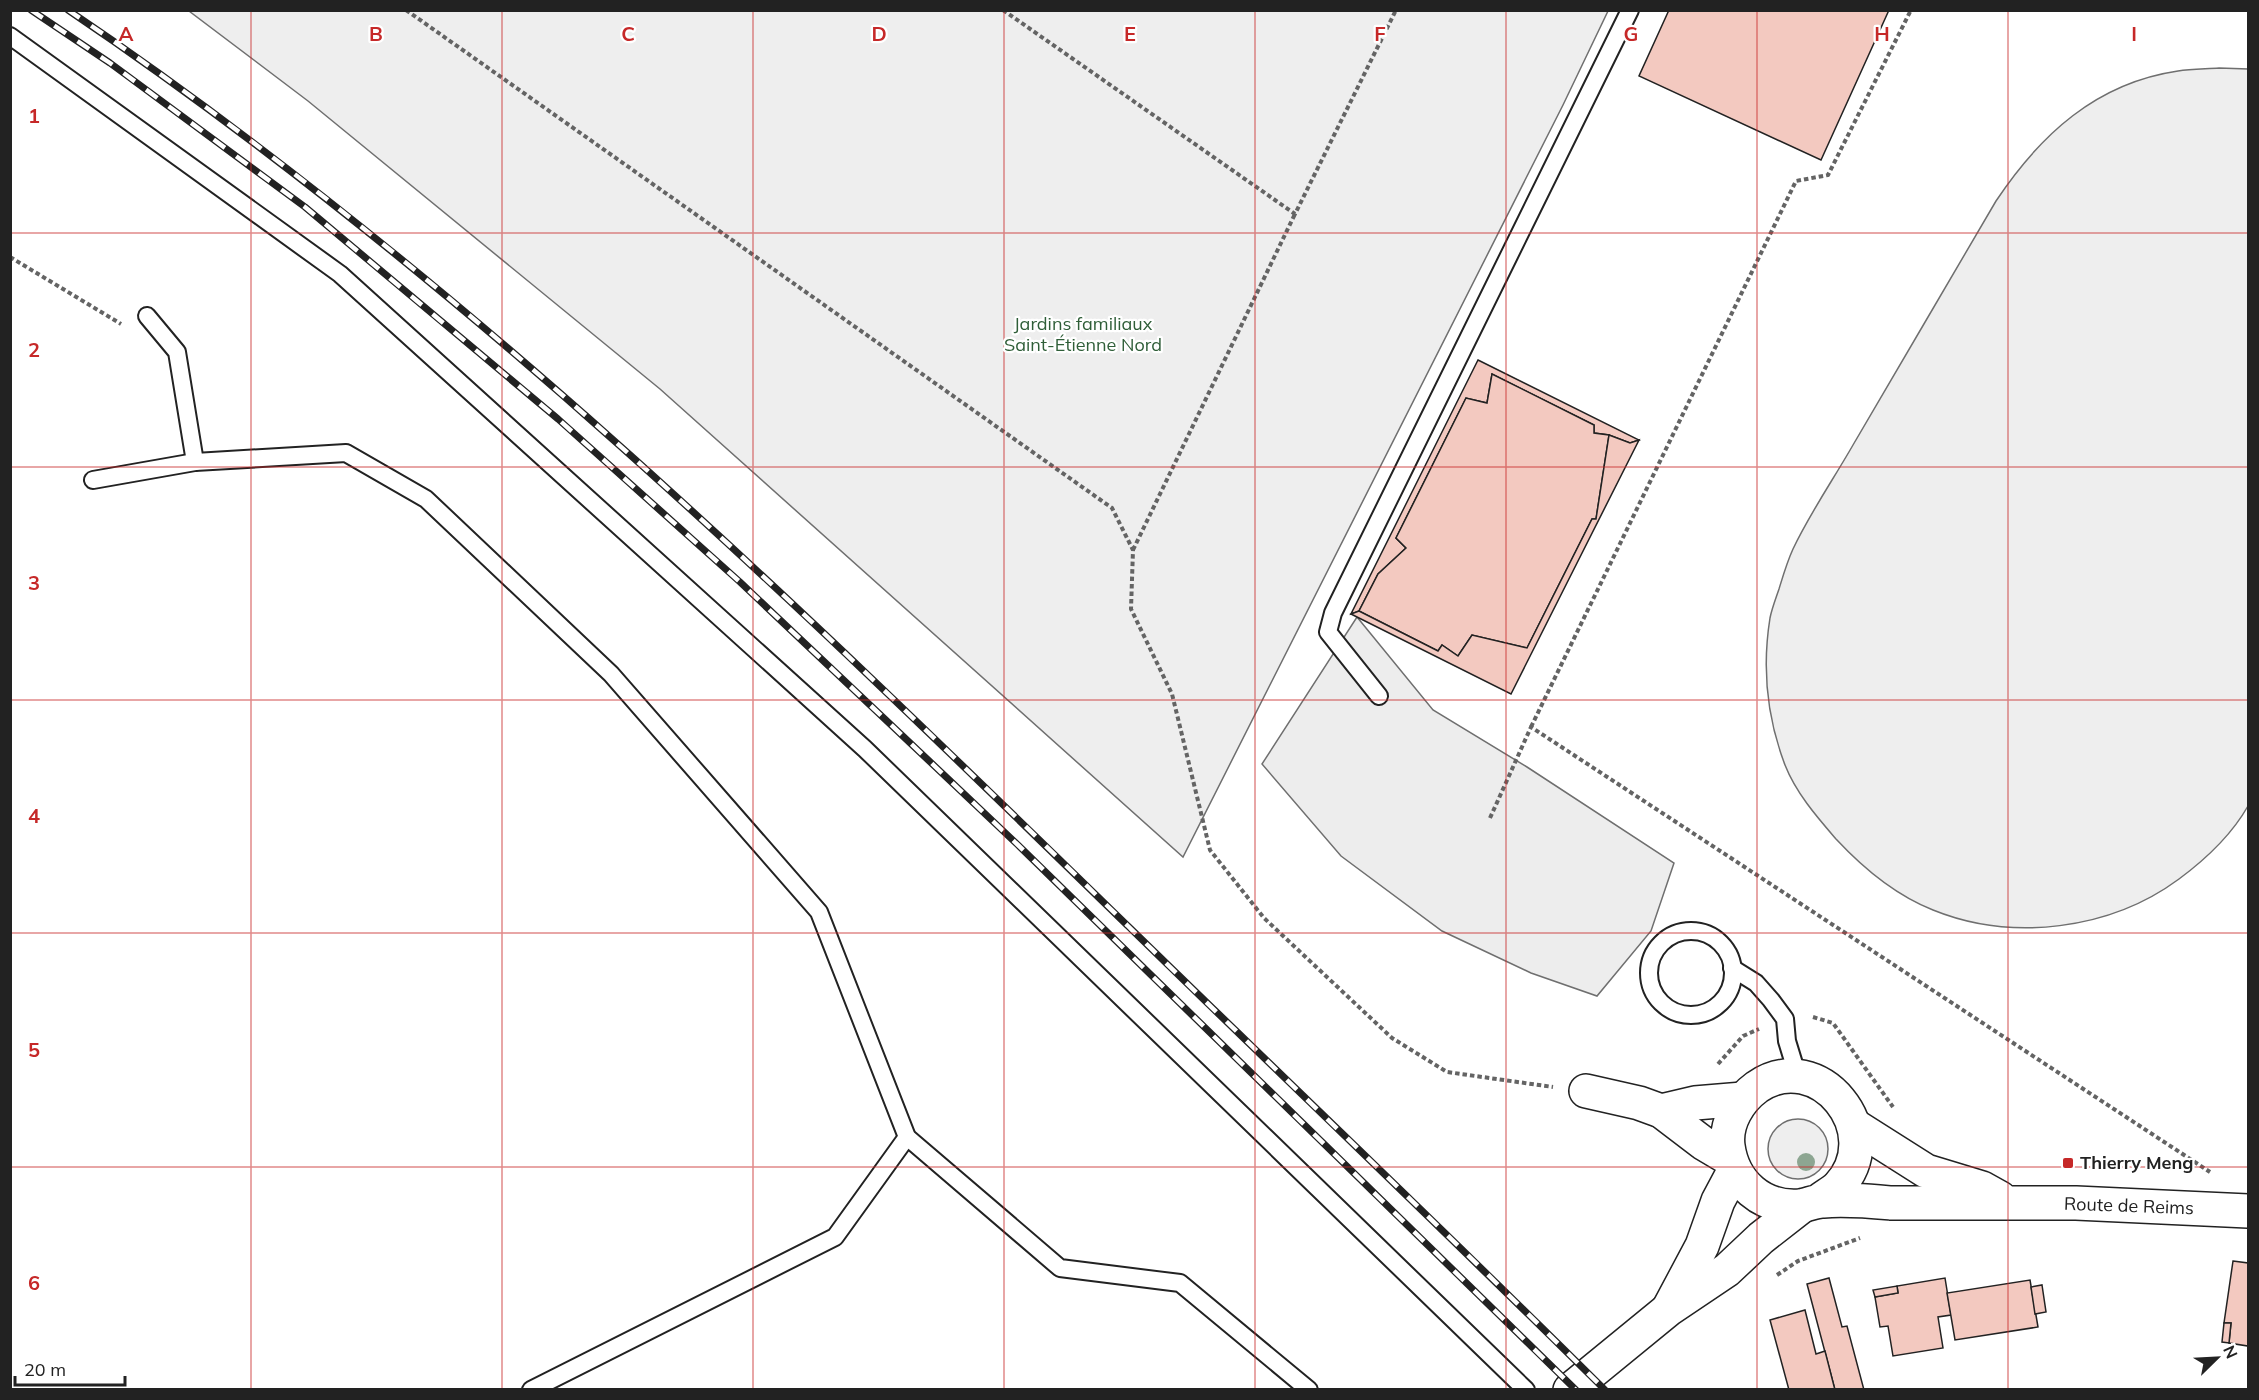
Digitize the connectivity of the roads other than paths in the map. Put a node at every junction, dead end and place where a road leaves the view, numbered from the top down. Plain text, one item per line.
1 (1630, 10) edge
2 (10, 36) edge
3 (147, 316) road end
4 (195, 462) junction
5 (93, 480) dead end
6 (1379, 696) dead end
7 (1732, 968) junction
8 (1798, 1077) junction
9 (1586, 1091) road end
10 (1743, 1099) junction
11 (1661, 1111) junction
12 (1855, 1126) junction
13 (907, 1137) junction
14 (1732, 1165) junction
15 (1811, 1203) junction
16 (2009, 1204) junction
17 (2248, 1211) edge
18 (1669, 1309) junction
19 (531, 1389) edge
20 (1309, 1389) edge
21 (1526, 1389) edge
22 (1570, 1389) edge

1 - 6 lane
2 - 21 lane
3 - 4 lane
4 - 5 lane
4 - 13 lane
7 - 7 lane
7 - 8 lane
8 - 10 street
8 - 12 street
9 - 11 street
10 - 11 street
10 - 14 street
11 - 14 street, Route de Reims
12 - 15 street
12 - 16 street
13 - 19 lane
13 - 20 lane
14 - 15 street, Route de Reims
14 - 18 street
15 - 16 street, Route de Reims
15 - 18 street
16 - 17 street, Route de Reims
18 - 22 street

